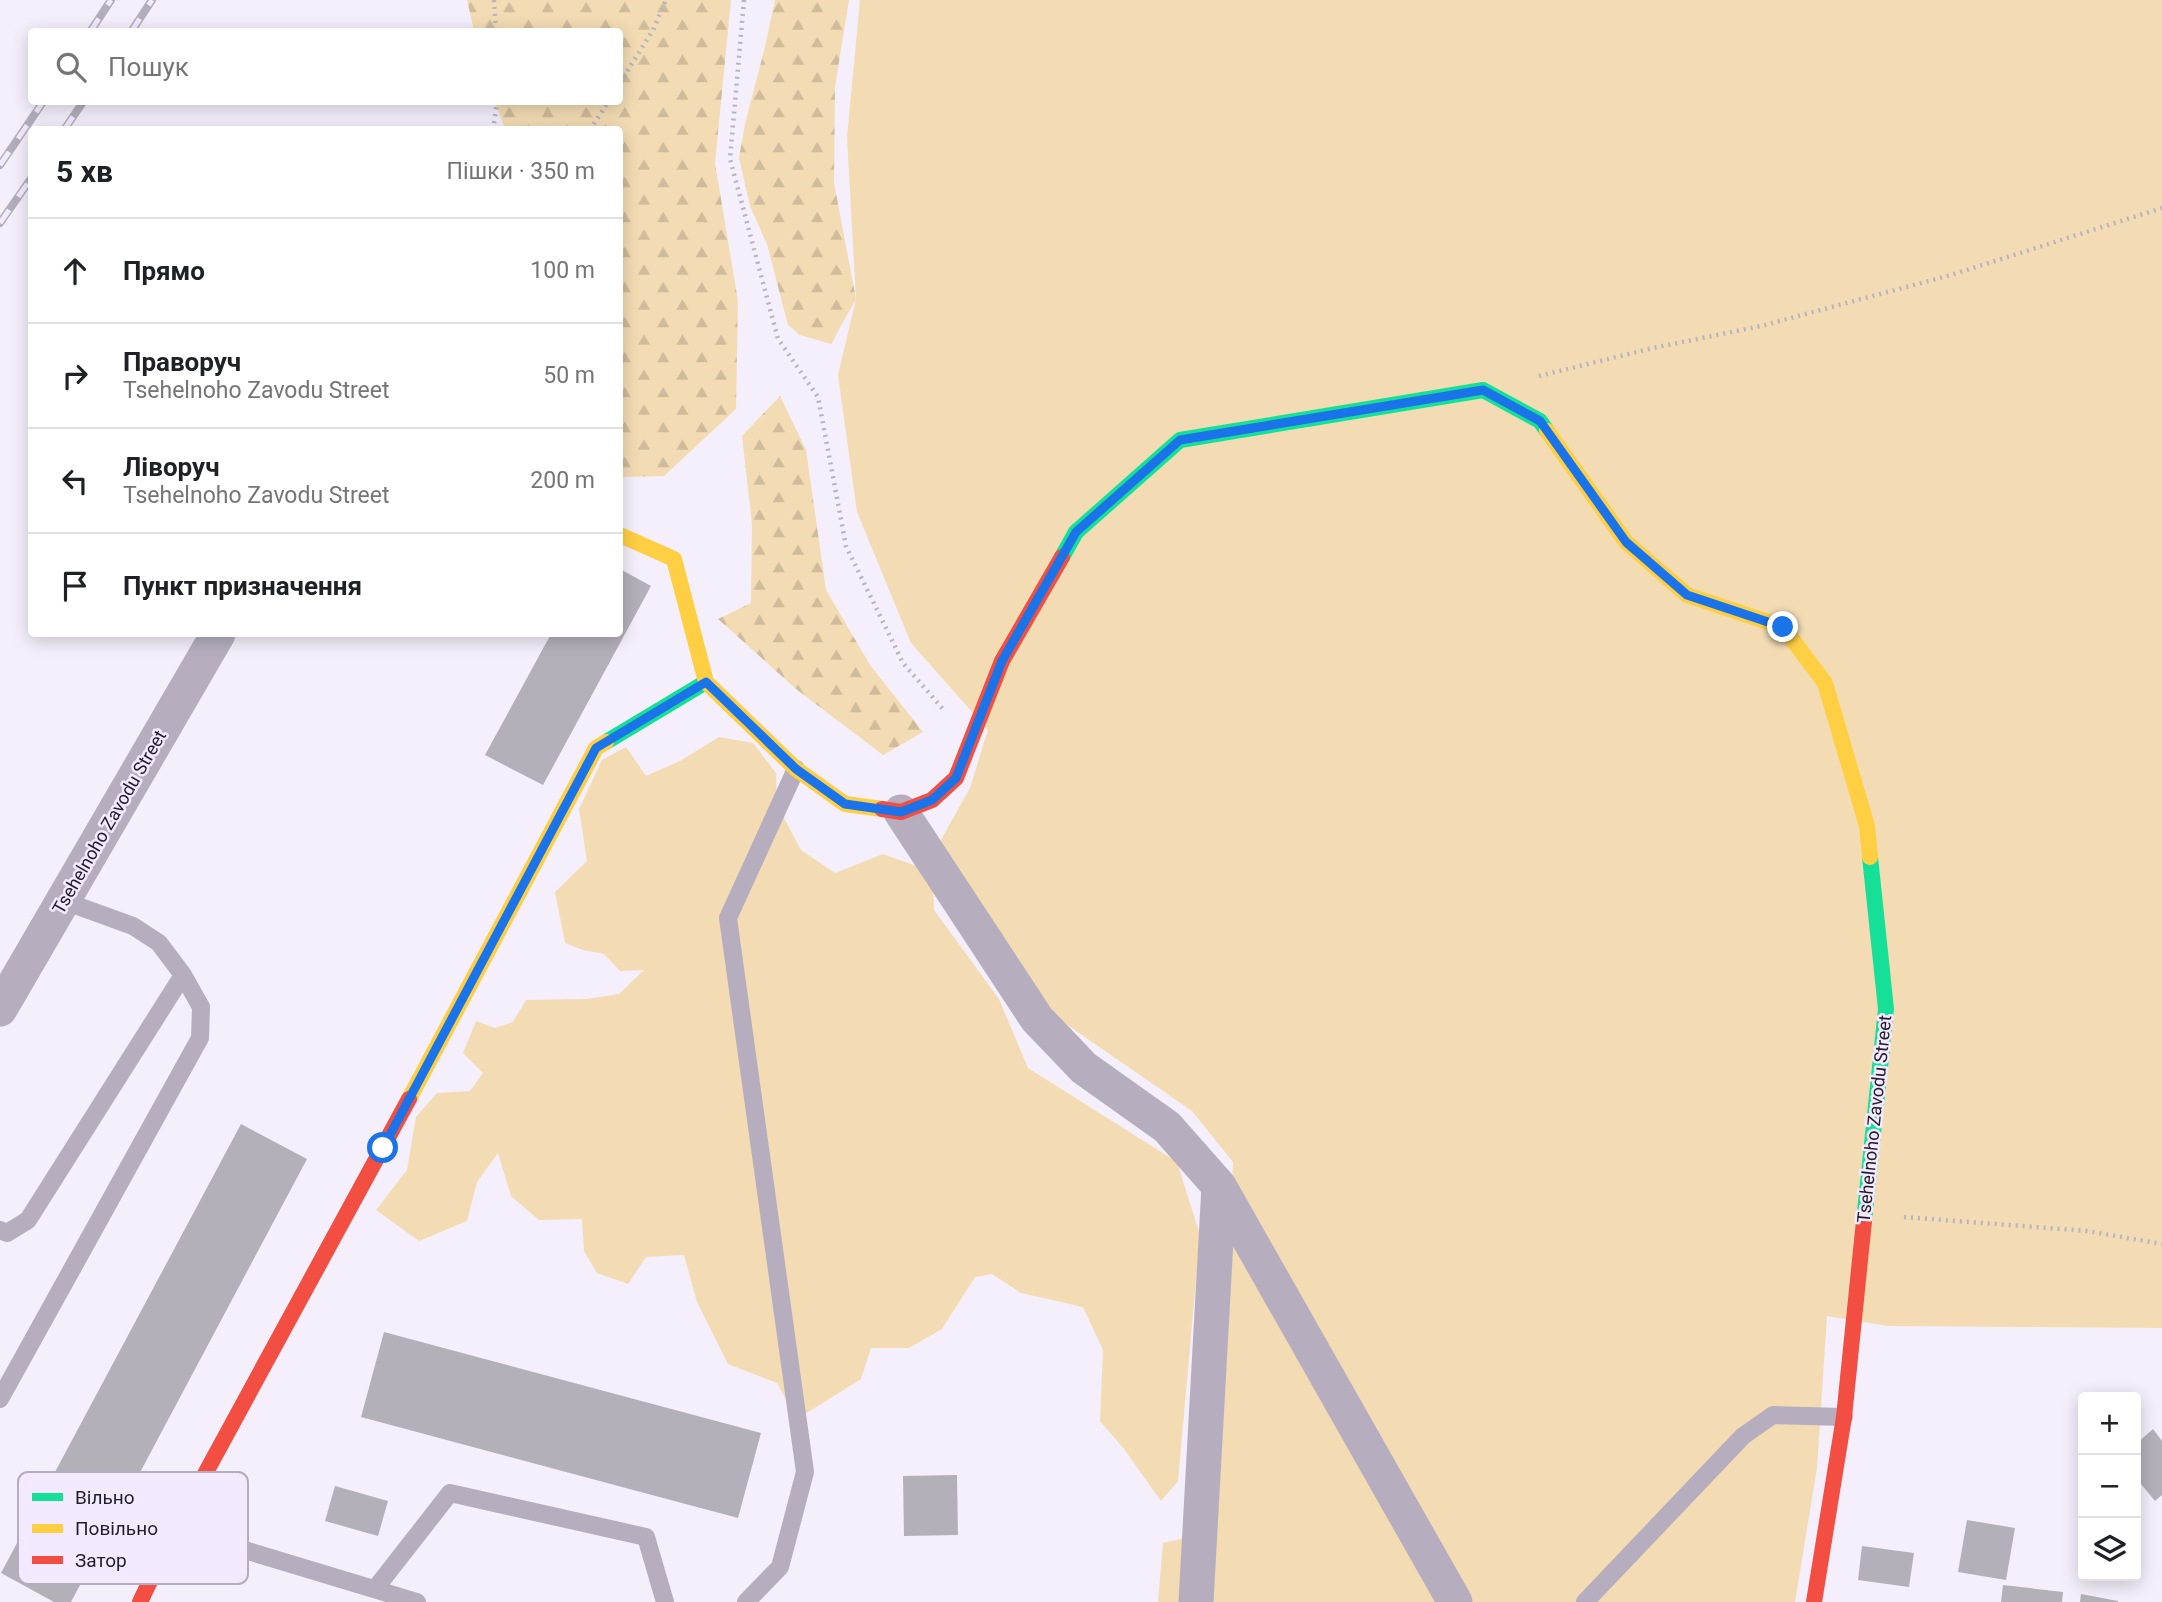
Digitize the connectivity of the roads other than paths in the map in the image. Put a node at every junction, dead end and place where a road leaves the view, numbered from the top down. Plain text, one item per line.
1 (623, 536) edge
2 (216, 637) edge
3 (706, 682) junction
4 (796, 769) junction
5 (901, 812) junction
6 (64, 901) junction
7 (183, 975) junction
8 (0, 1009) edge
9 (1219, 1186) junction
10 (0, 1230) edge
11 (0, 1399) edge
12 (1844, 1417) junction
13 (206, 1472) edge
14 (248, 1551) edge
15 (149, 1584) edge
16 (375, 1589) junction
17 (1456, 1601) edge
18 (140, 1602) edge
19 (418, 1602) edge
20 (664, 1602) edge
21 (746, 1602) edge
22 (1196, 1602) edge
23 (1585, 1602) edge
24 (1814, 1602) edge

1 - 3 street
2 - 6 street, Tsehelnoho Zavodu Street
3 - 4 street
3 - 13 street
4 - 5 street
4 - 21 lane
5 - 9 street
5 - 12 street, Tsehelnoho Zavodu Street
6 - 7 lane
6 - 8 street, Tsehelnoho Zavodu Street
7 - 10 lane
7 - 11 lane
9 - 17 street
9 - 22 street
12 - 23 lane
12 - 24 street, Tsehelnoho Zavodu Street
14 - 16 lane
15 - 18 street
16 - 19 lane
16 - 20 lane

